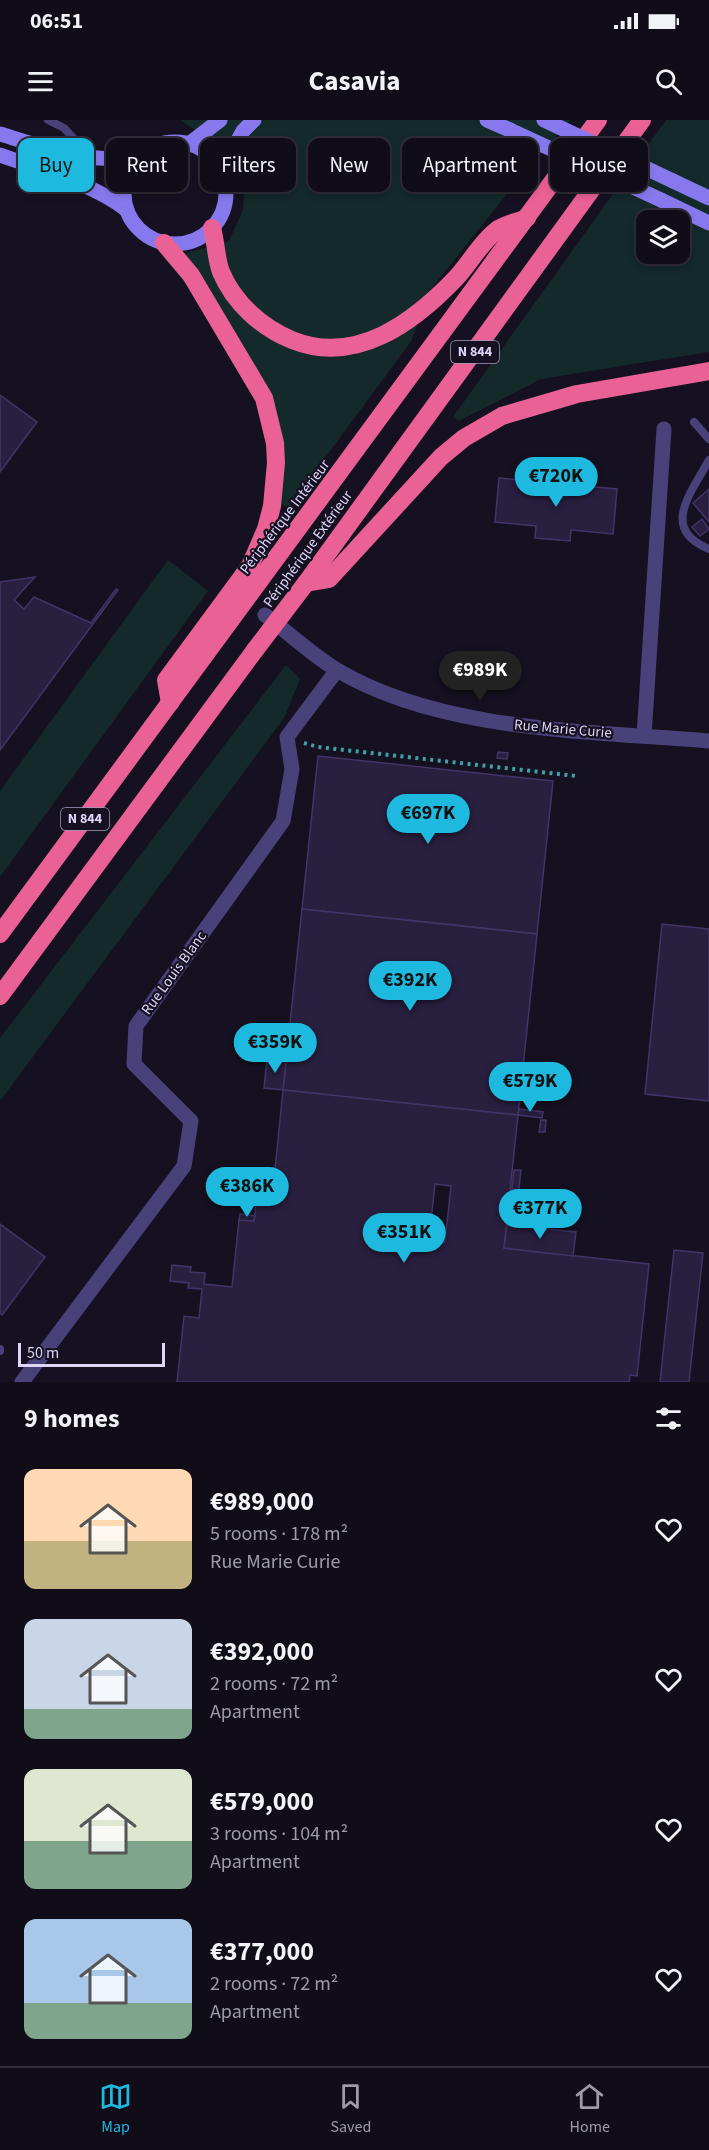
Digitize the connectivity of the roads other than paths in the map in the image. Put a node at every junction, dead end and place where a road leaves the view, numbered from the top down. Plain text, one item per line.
1 (48, 120) edge
2 (220, 120) edge
3 (254, 120) edge
4 (487, 120) edge
5 (544, 120) edge
6 (598, 120) edge
7 (642, 120) edge
8 (0, 134) edge
9 (73, 138) edge
10 (239, 138) edge
11 (18, 140) edge
12 (189, 144) joint
13 (200, 150) edge
14 (0, 155) edge
15 (124, 192) edge
16 (225, 192) edge
17 (709, 198) edge
18 (127, 210) junction
19 (527, 218) junction
20 (709, 223) edge
21 (212, 228) junction
22 (164, 243) junction
23 (706, 372) edge
24 (694, 422) dead end
25 (664, 429) dead end
26 (709, 439) edge
27 (709, 460) edge
28 (709, 549) edge
29 (258, 569) junction
30 (306, 583) junction
31 (265, 615) dead end
32 (337, 670) junction
33 (644, 736) junction
34 (709, 741) edge
35 (0, 934) edge
36 (0, 996) edge
37 (22, 1382) edge

1 - 9 lane
2 - 12 main road
3 - 10 main road
4 - 20 main road, bridge
5 - 17 main road, bridge
6 - 19 highway, Périphérique Intérieur / N 844
7 - 30 highway, Périphérique Extérieur / N 844
8 - 11 main road
12 - 13 main road
14 - 18 main road
15 - 18 main road
16 - 21 main road
18 - 22 main road
19 - 21 highway
19 - 29 highway, Périphérique Intérieur / N 844
21 - 22 main road
22 - 29 highway
23 - 30 highway
24 - 26 lane
25 - 33 street
27 - 28 lane
29 - 35 highway, N 844
30 - 36 highway, Périphérique Extérieur / N 844, bridge
31 - 32 street, Rue Marie Curie
32 - 33 street, Rue Marie Curie
32 - 37 street, Rue Louis Blanc
33 - 34 street, Rue Marie Curie

